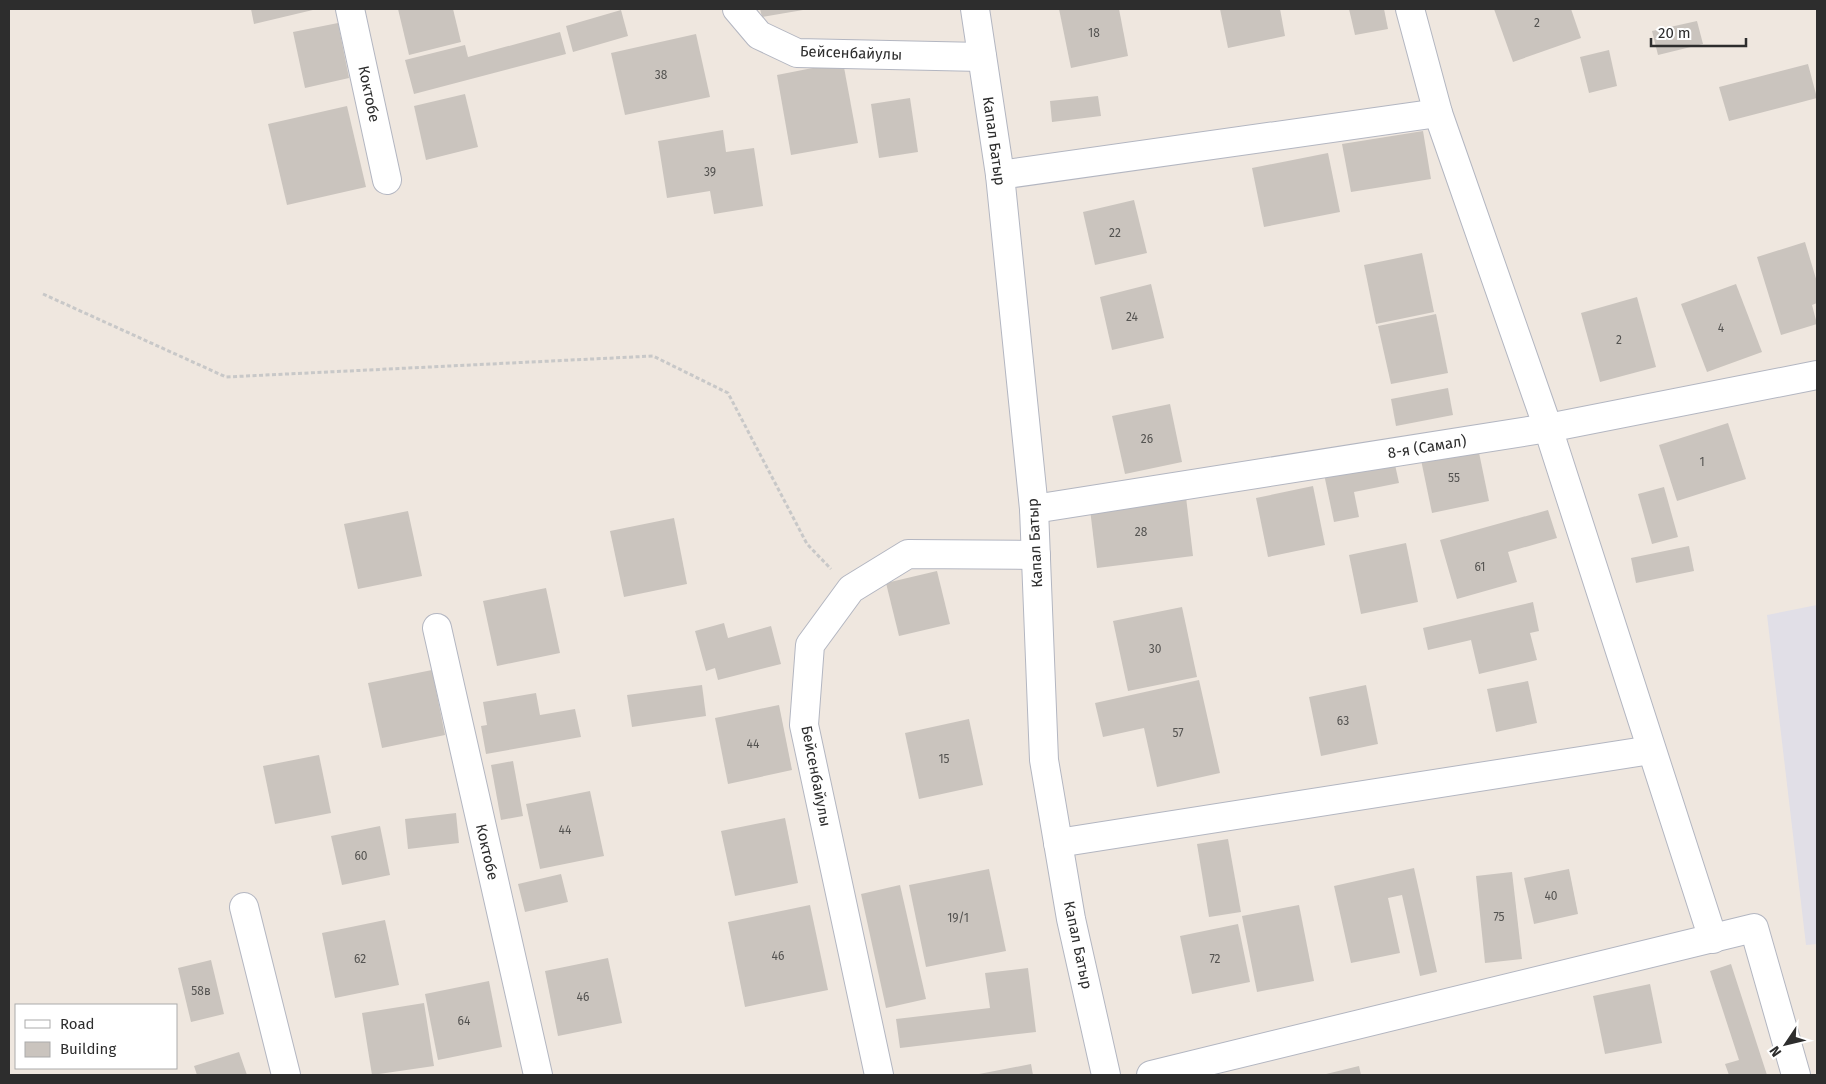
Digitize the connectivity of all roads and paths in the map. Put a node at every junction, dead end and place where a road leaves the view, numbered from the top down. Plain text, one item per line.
1 (350, 9) edge
2 (737, 9) edge
3 (975, 9) edge
4 (1410, 9) edge
5 (982, 57) junction
6 (1438, 113) junction
7 (1000, 175) junction
8 (387, 180) dead end
9 (43, 294) dead end
10 (1817, 375) edge
11 (1548, 428) junction
12 (1034, 509) junction
13 (1036, 555) junction
14 (851, 589) junction
15 (437, 628) dead end
16 (1651, 750) junction
17 (1058, 843) junction
18 (244, 907) dead end
19 (1713, 939) junction
20 (286, 1075) edge
21 (538, 1075) edge
22 (879, 1075) edge
23 (1106, 1075) edge
24 (1151, 1075) edge
25 (1796, 1075) edge

1 - 8 street, Коктобе
2 - 5 street, Бейсенбайулы
3 - 5 street, Капал Батыр
4 - 6 street
5 - 7 street, Капал Батыр
6 - 7 street
6 - 11 street
7 - 12 street, Капал Батыр
9 - 14 path
10 - 11 street, 8-я (Самал)
11 - 12 street, 8-я (Самал)
11 - 16 street
12 - 13 street, Капал Батыр
13 - 14 street, Бейсенбайулы
13 - 17 street, Капал Батыр
14 - 22 street, Бейсенбайулы
15 - 21 street, Коктобе
16 - 17 street
16 - 19 street
17 - 23 street, Капал Батыр
18 - 20 street
19 - 24 street
19 - 25 street

